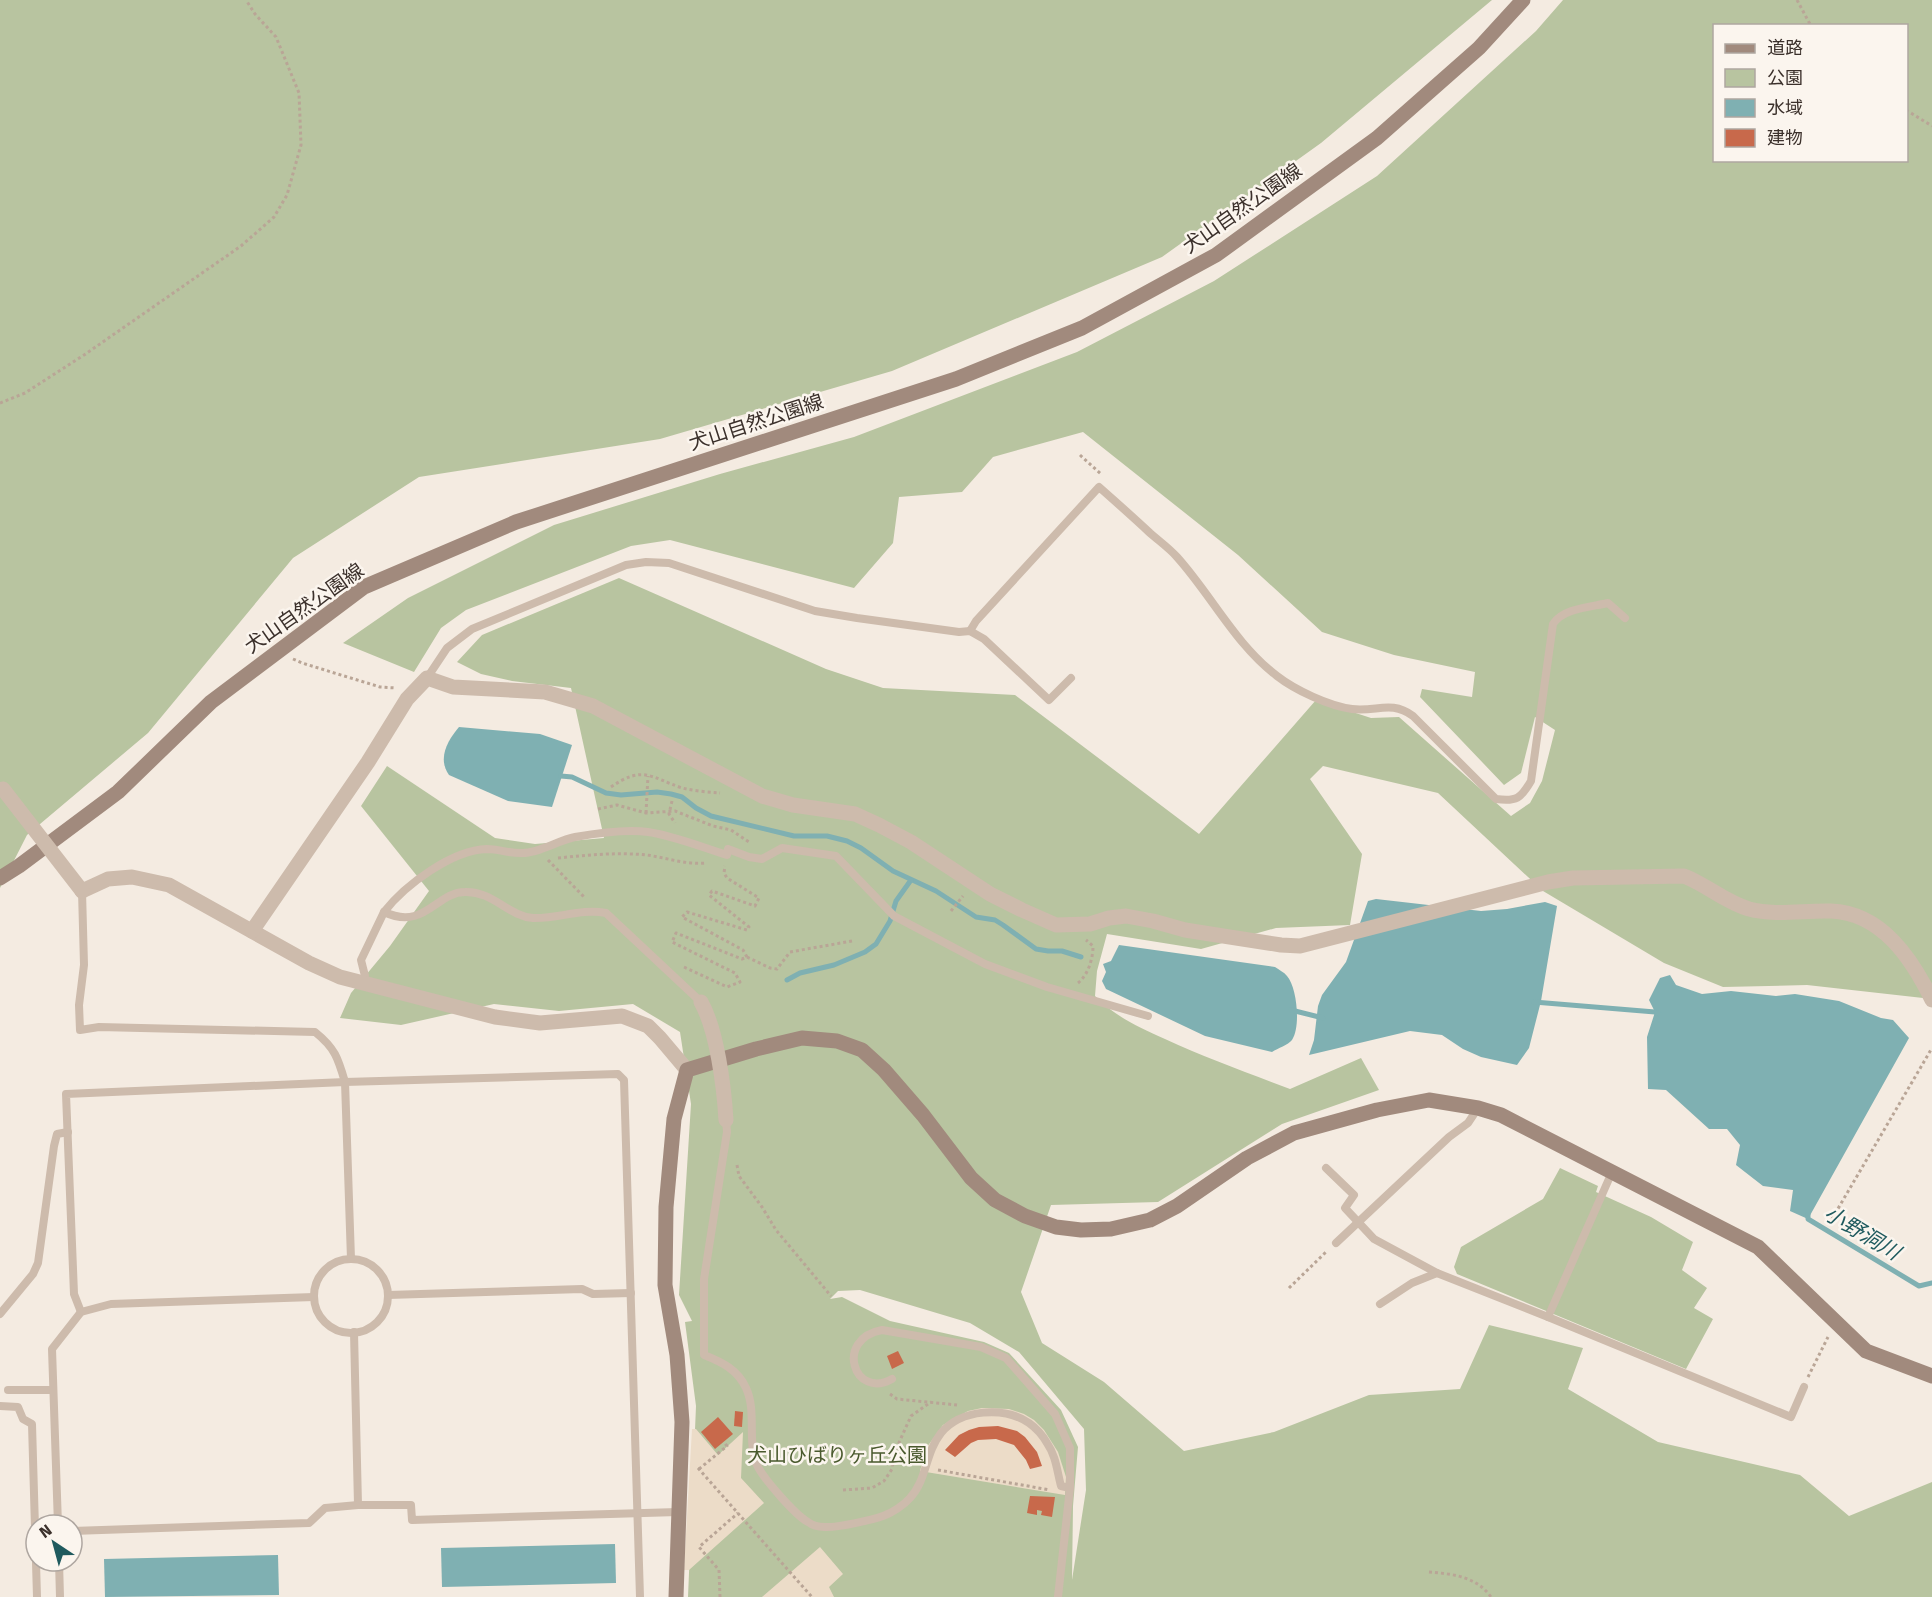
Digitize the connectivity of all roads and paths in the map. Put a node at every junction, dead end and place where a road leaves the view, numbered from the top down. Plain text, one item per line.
1 (246, 0) edge
2 (1523, 0) edge
3 (1797, 0) edge
4 (1810, 24) edge
5 (1908, 111) edge
6 (1932, 126) edge
7 (0, 403) edge
8 (1625, 618) dead end
9 (970, 631) junction
10 (278, 651) junction
11 (427, 678) junction
12 (1071, 678) dead end
13 (416, 689) junction
14 (648, 775) junction
15 (2, 786) edge
16 (611, 787) dead end
17 (722, 793) dead end
18 (598, 808) dead end
19 (646, 813) junction
20 (756, 846) dead end
21 (722, 861) dead end
22 (710, 863) dead end
23 (0, 878) edge
24 (82, 891) junction
25 (961, 898) dead end
26 (594, 910) junction
27 (951, 911) dead end
28 (384, 912) junction
29 (252, 931) junction
30 (1077, 939) dead end
31 (852, 941) dead end
32 (747, 957) junction
33 (676, 963) dead end
34 (1069, 981) dead end
35 (363, 983) junction
36 (1932, 1000) edge
37 (701, 1002) joint
38 (1148, 1016) dead end
39 (1932, 1048) edge
40 (687, 1070) junction
41 (345, 1082) junction
42 (1478, 1108) junction
43 (726, 1120) joint
44 (68, 1132) junction
45 (736, 1154) dead end
46 (1326, 1168) dead end
47 (1612, 1172) junction
48 (1358, 1223) junction
49 (1829, 1224) dead end
50 (1336, 1242) joint
51 (351, 1259) junction
52 (1437, 1273) junction
53 (1289, 1288) dead end
54 (631, 1293) junction
55 (388, 1295) junction
56 (831, 1296) dead end
57 (314, 1297) junction
58 (1380, 1304) dead end
59 (81, 1312) junction
60 (0, 1314) edge
61 (1548, 1317) junction
62 (1835, 1322) junction
63 (354, 1332) junction
64 (1932, 1376) edge
65 (892, 1379) dead end
66 (1804, 1387) joint
67 (8, 1390) dead end
68 (54, 1390) junction
69 (887, 1392) dead end
70 (931, 1402) junction
71 (958, 1405) dead end
72 (0, 1406) edge
73 (724, 1442) dead end
74 (680, 1463) junction
75 (925, 1468) junction
76 (699, 1469) junction
77 (1065, 1487) junction
78 (843, 1490) dead end
79 (358, 1505) junction
80 (678, 1512) junction
81 (58, 1513) edge
82 (738, 1513) junction
83 (637, 1514) junction
84 (84, 1531) edge
85 (1429, 1572) dead end
86 (59, 1573) edge
87 (37, 1597) edge
88 (60, 1597) edge
89 (640, 1597) edge
90 (676, 1597) edge
91 (720, 1597) edge
92 (812, 1597) edge
93 (1058, 1597) edge
94 (1491, 1597) edge

1 - 7 path
2 - 10 street, 犬山自然公園線
3 - 4 path
5 - 6 path
8 - 9 lane
9 - 11 lane
9 - 12 lane
10 - 13 path
10 - 23 street, 犬山自然公園線
11 - 13 street
11 - 36 street
13 - 29 street
14 - 16 path
14 - 17 path
14 - 19 path
15 - 24 street, bridge
18 - 19 path
19 - 20 path
21 - 32 path
22 - 26 path
24 - 29 street
24 - 41 lane
25 - 27 path
26 - 28 lane
26 - 37 lane
28 - 35 lane
28 - 38 lane
29 - 35 street
30 - 34 path
31 - 32 path
32 - 33 path
35 - 40 street
37 - 43 street, bridge
39 - 49 path
40 - 42 street
40 - 74 street
41 - 44 lane
41 - 51 lane
41 - 54 lane
42 - 47 street
42 - 48 lane
43 - 75 lane
44 - 59 lane
44 - 60 lane
45 - 56 path
46 - 48 lane
47 - 61 lane
47 - 62 street
48 - 50 lane
48 - 52 lane
50 - 53 path
51 - 55 lane
51 - 57 lane
52 - 58 lane
52 - 61 lane
54 - 55 lane
54 - 83 lane
55 - 63 lane
57 - 59 lane
57 - 63 lane
59 - 68 lane
61 - 66 lane
62 - 64 street
62 - 66 path
63 - 79 lane
65 - 77 lane
67 - 68 lane
68 - 81 lane
69 - 70 path
70 - 71 path
70 - 78 path
72 - 87 lane
73 - 76 path
74 - 76 path
74 - 80 street
75 - 77 path
75 - 77 lane
76 - 82 path
77 - 93 lane
79 - 83 lane
79 - 84 lane
80 - 83 lane
80 - 90 street
82 - 91 path
82 - 92 path
83 - 89 lane
85 - 94 path
86 - 88 lane

